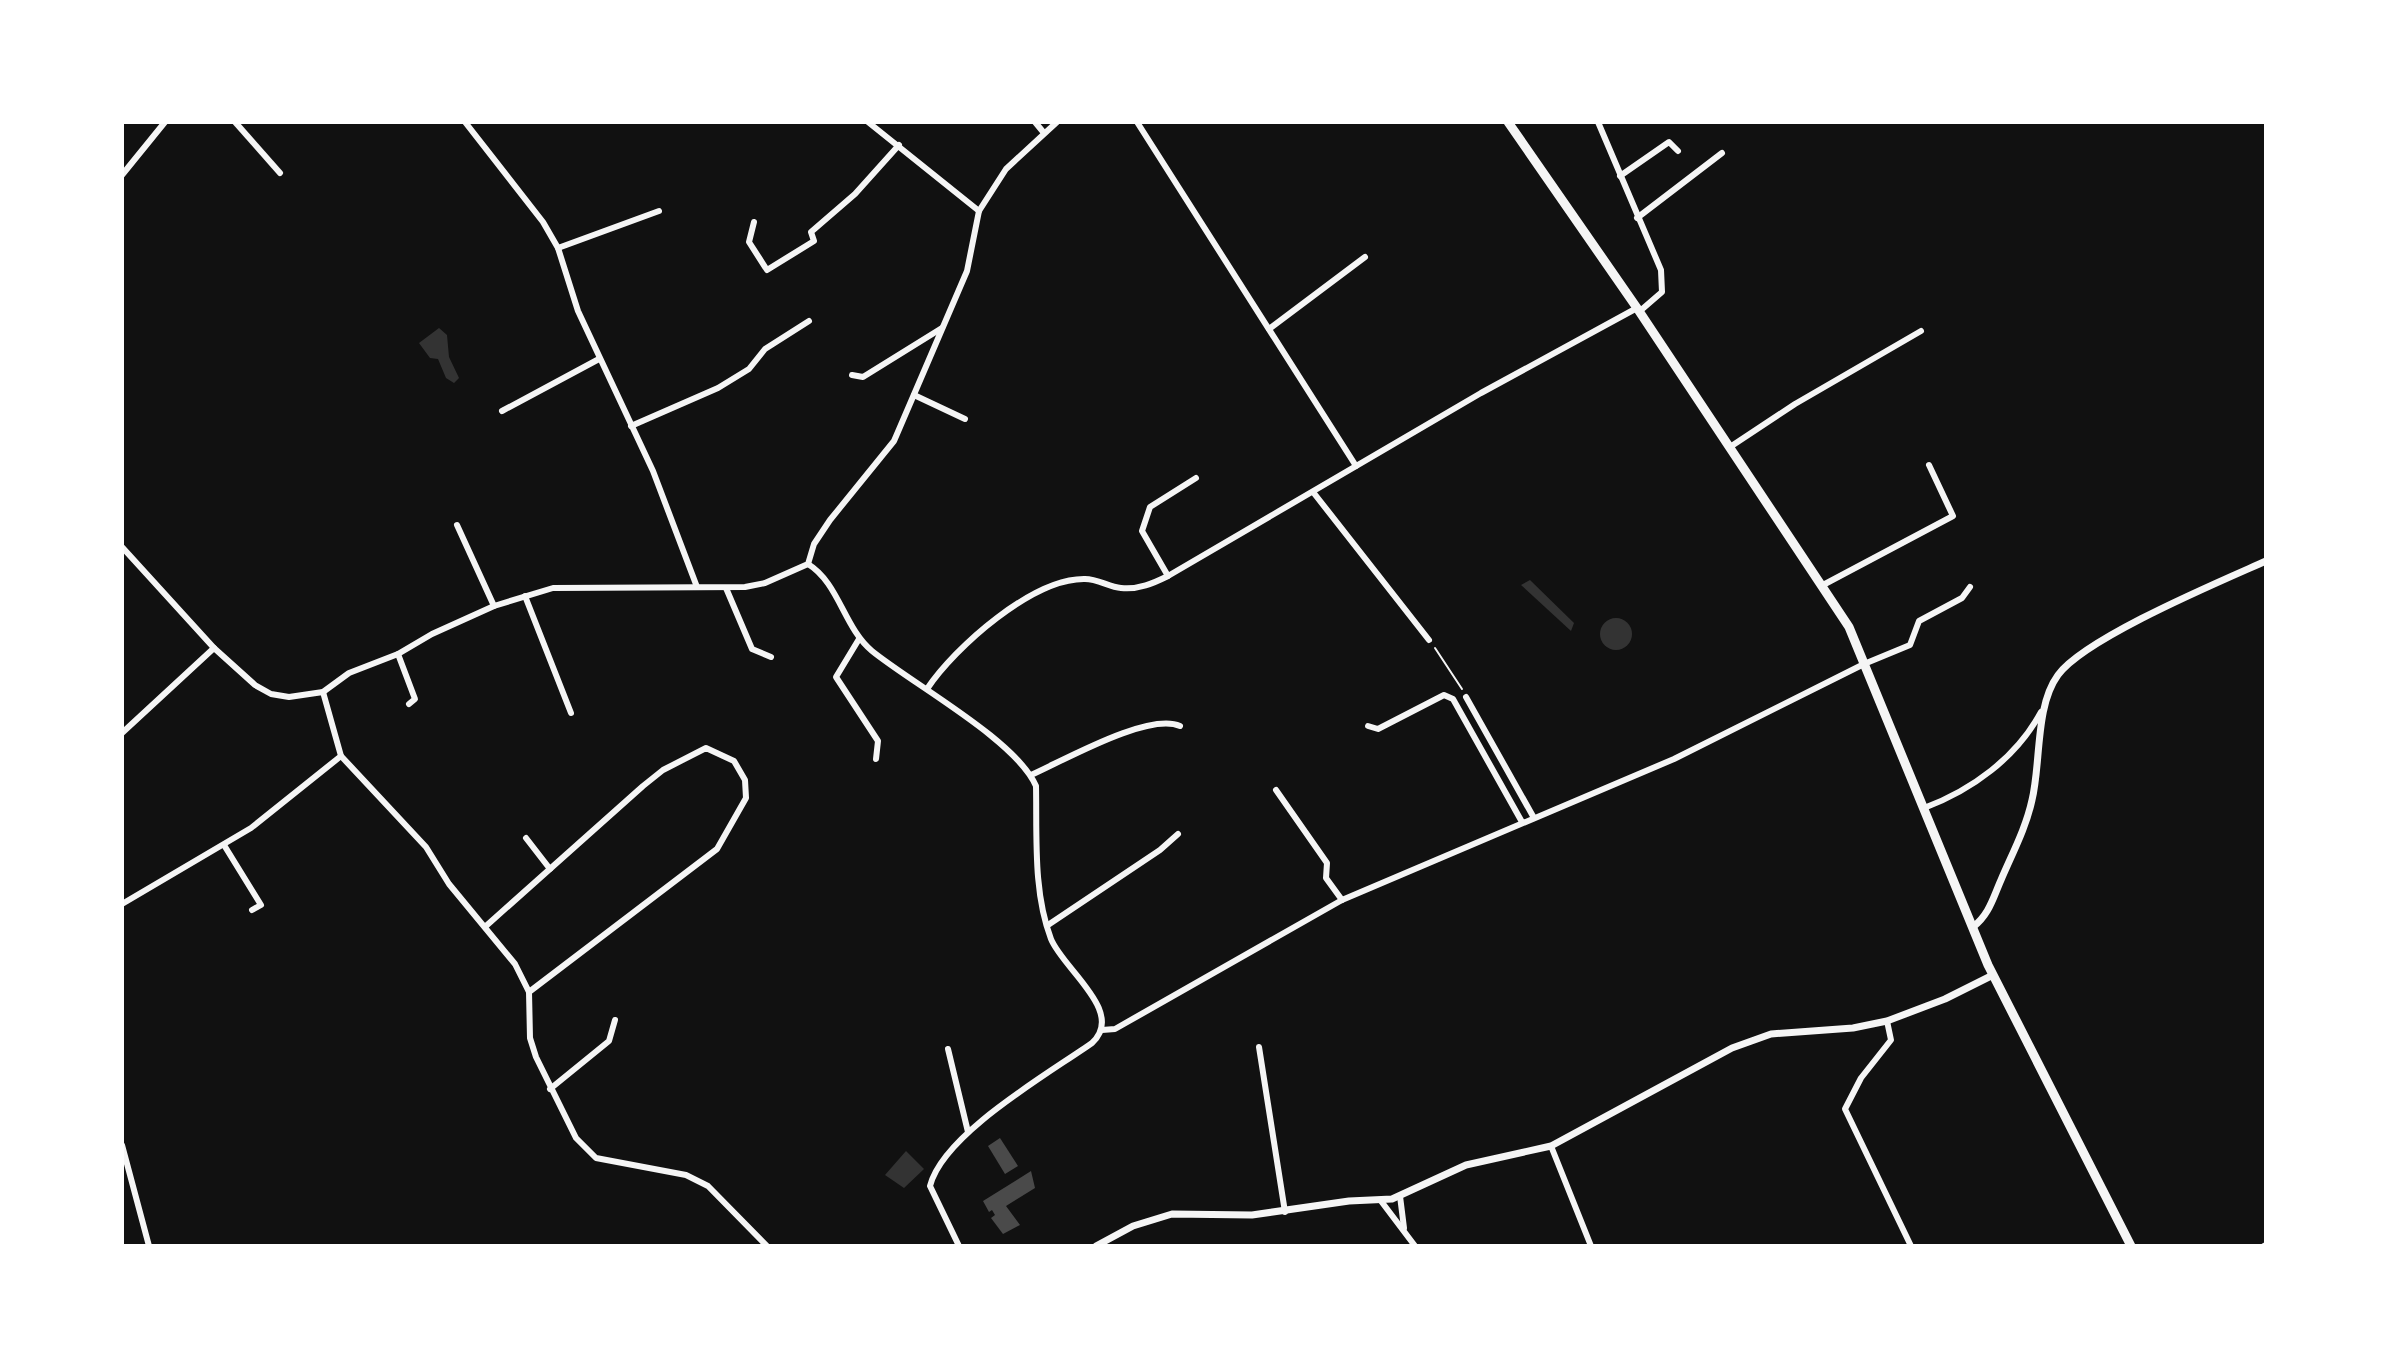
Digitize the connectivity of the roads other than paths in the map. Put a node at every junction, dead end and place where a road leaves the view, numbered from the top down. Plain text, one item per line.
1 (165, 122) edge
2 (235, 122) edge
3 (465, 122) edge
4 (868, 122) edge
5 (1035, 122) edge
6 (1057, 122) edge
7 (1137, 122) edge
8 (1508, 122) edge
9 (1598, 122) edge
10 (1044, 133) junction
11 (899, 145) junction
12 (1678, 151) dead end
13 (1722, 153) dead end
14 (280, 173) dead end
15 (122, 175) edge
16 (1620, 176) junction
17 (659, 211) dead end
18 (979, 211) junction
19 (1637, 218) junction
20 (754, 222) dead end
21 (558, 248) junction
22 (1365, 257) dead end
23 (1638, 310) junction
24 (809, 321) dead end
25 (943, 328) junction
26 (1269, 329) junction
27 (1921, 331) dead end
28 (599, 359) junction
29 (852, 375) dead end
30 (914, 395) junction
31 (502, 411) dead end
32 (965, 419) dead end
33 (631, 426) junction
34 (1730, 447) junction
35 (1929, 465) dead end
36 (1356, 466) junction
37 (1196, 478) dead end
38 (1313, 492) junction
39 (457, 525) dead end
40 (122, 547) edge
41 (2266, 561) edge
42 (808, 564) junction
43 (1168, 576) junction
44 (1823, 585) junction
45 (697, 587) junction
46 (1970, 587) dead end
47 (726, 588) junction
48 (525, 596) junction
49 (494, 606) junction
50 (859, 639) junction
51 (1429, 640) road end
52 (214, 648) junction
53 (398, 654) junction
54 (771, 657) dead end
55 (1864, 664) junction
56 (927, 689) junction
57 (323, 692) junction
58 (1466, 697) road end
59 (409, 704) dead end
60 (2045, 706) junction
61 (571, 713) dead end
62 (1180, 726) dead end
63 (1368, 726) dead end
64 (122, 733) edge
65 (2024, 736) junction
66 (2039, 745) junction
67 (341, 756) junction
68 (876, 759) dead end
69 (1031, 775) junction
70 (1276, 790) dead end
71 (1924, 808) junction
72 (1534, 818) junction
73 (1522, 822) junction
74 (1178, 834) dead end
75 (526, 838) dead end
76 (224, 845) junction
77 (550, 869) junction
78 (123, 900) edge
79 (1342, 900) junction
80 (252, 910) dead end
81 (1048, 925) junction
82 (486, 926) junction
83 (1973, 927) junction
84 (1993, 975) junction
85 (529, 992) junction
86 (615, 1020) dead end
87 (1887, 1021) junction
88 (1102, 1030) junction
89 (1259, 1047) dead end
90 (948, 1049) dead end
91 (550, 1089) junction
92 (968, 1132) junction
93 (122, 1145) edge
94 (1551, 1146) junction
95 (1400, 1196) junction
96 (1381, 1201) junction
97 (1285, 1212) junction
98 (1404, 1228) junction
99 (149, 1246) edge
100 (767, 1246) edge
101 (959, 1246) edge
102 (1096, 1246) edge
103 (1415, 1246) edge
104 (1591, 1246) edge
105 (1911, 1246) edge
106 (2131, 1246) edge

1 - 15 street
2 - 14 street
3 - 21 street
4 - 11 street
5 - 10 street
6 - 10 street
7 - 26 street
8 - 23 main road
9 - 16 street
10 - 18 street
11 - 18 street
11 - 20 street
12 - 16 street
13 - 19 street
16 - 19 street
17 - 21 street
18 - 25 street
19 - 23 street
21 - 28 street
22 - 26 street
23 - 34 main road
23 - 36 street
24 - 33 street
25 - 29 street
25 - 30 street
26 - 36 street
27 - 34 street
28 - 31 street
28 - 33 street
30 - 32 street
30 - 42 street
33 - 45 street
34 - 44 main road
35 - 44 street
36 - 38 street
37 - 43 street
38 - 43 street
38 - 51 street
39 - 49 street
40 - 52 street
41 - 60 street
42 - 47 street
42 - 50 street
43 - 56 street
44 - 55 main road
45 - 47 street
45 - 48 street
46 - 55 street
47 - 54 street
48 - 49 street
48 - 61 street
49 - 53 street
50 - 56 street
50 - 68 street
52 - 57 street
52 - 64 street
53 - 57 street
53 - 59 street
55 - 71 main road
55 - 72 street
56 - 69 street
57 - 67 street
58 - 72 street
60 - 65 street
60 - 66 street
62 - 69 street
63 - 73 street
65 - 66 street
65 - 71 street
66 - 83 street
67 - 76 street
67 - 82 street
69 - 81 street
70 - 79 street
71 - 83 main road
72 - 73 street
73 - 79 street
74 - 81 street
75 - 77 street
76 - 78 street
76 - 80 street
77 - 82 street
77 - 85 street
79 - 88 street
81 - 88 street
82 - 85 street
83 - 84 main road
84 - 87 street
84 - 106 main road
85 - 91 street
86 - 91 street
87 - 94 street
87 - 105 street
88 - 92 street
89 - 97 street
90 - 92 street
91 - 100 street
92 - 101 street
93 - 99 street
94 - 95 street
94 - 104 street
95 - 96 street
95 - 98 street
96 - 97 street
96 - 98 street
97 - 102 street
98 - 103 street

